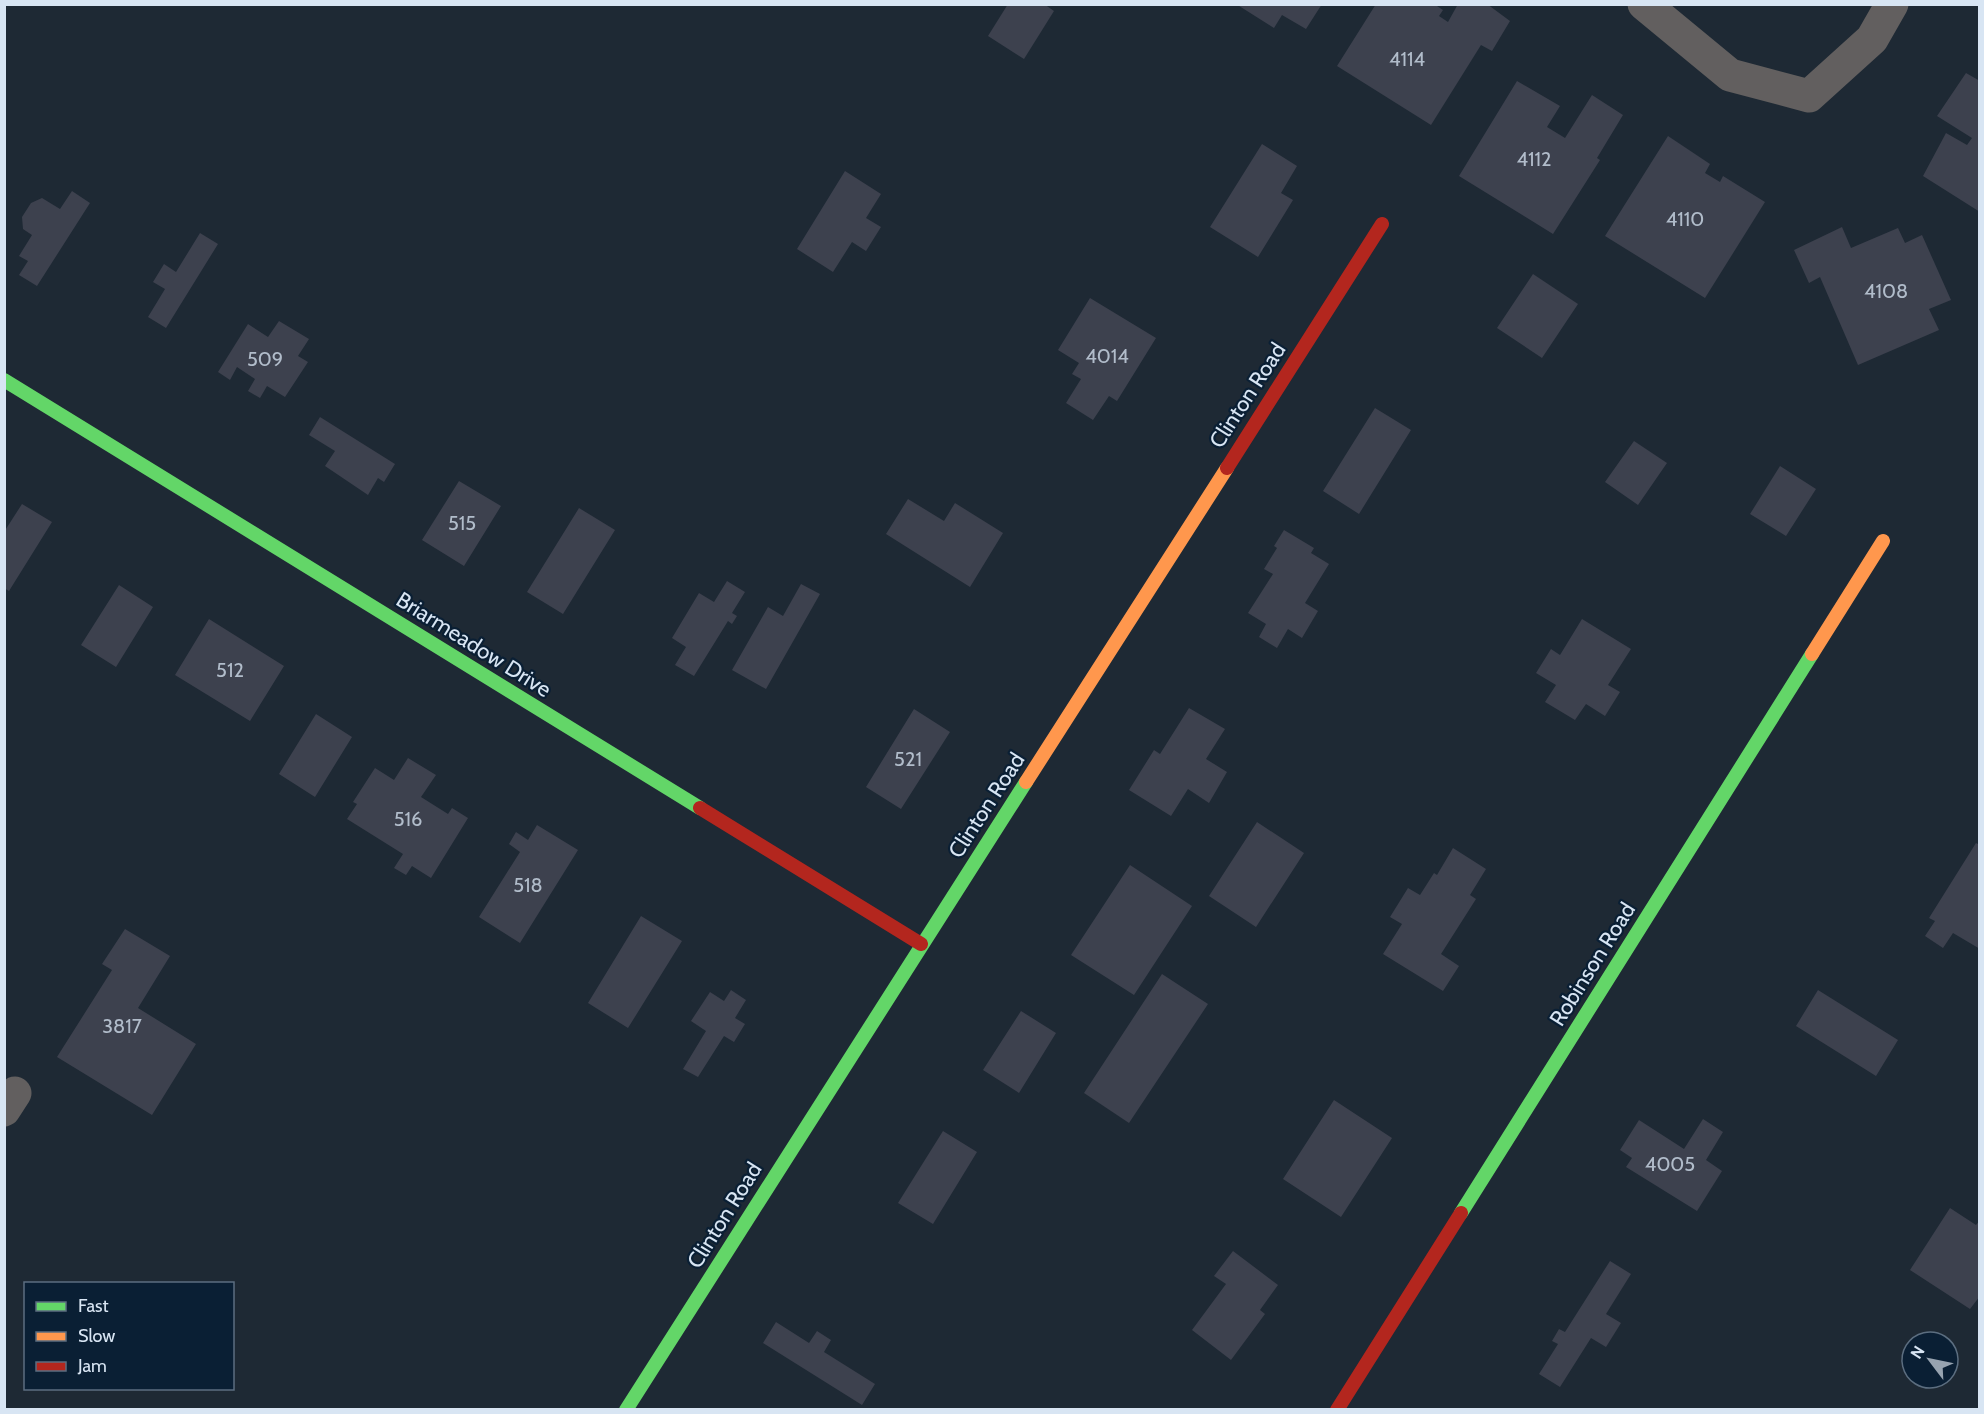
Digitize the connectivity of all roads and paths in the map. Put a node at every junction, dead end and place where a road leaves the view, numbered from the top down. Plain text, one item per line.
1 (1644, 4) edge
2 (1892, 4) edge
3 (1382, 224) dead end
4 (4, 380) edge
5 (1883, 541) dead end
6 (921, 945) junction
7 (626, 1410) edge
8 (1337, 1410) edge

1 - 2 street
3 - 6 street, Clinton Road
4 - 6 street, Briarmeadow Drive
5 - 8 street, Robinson Road
6 - 7 street, Clinton Road

